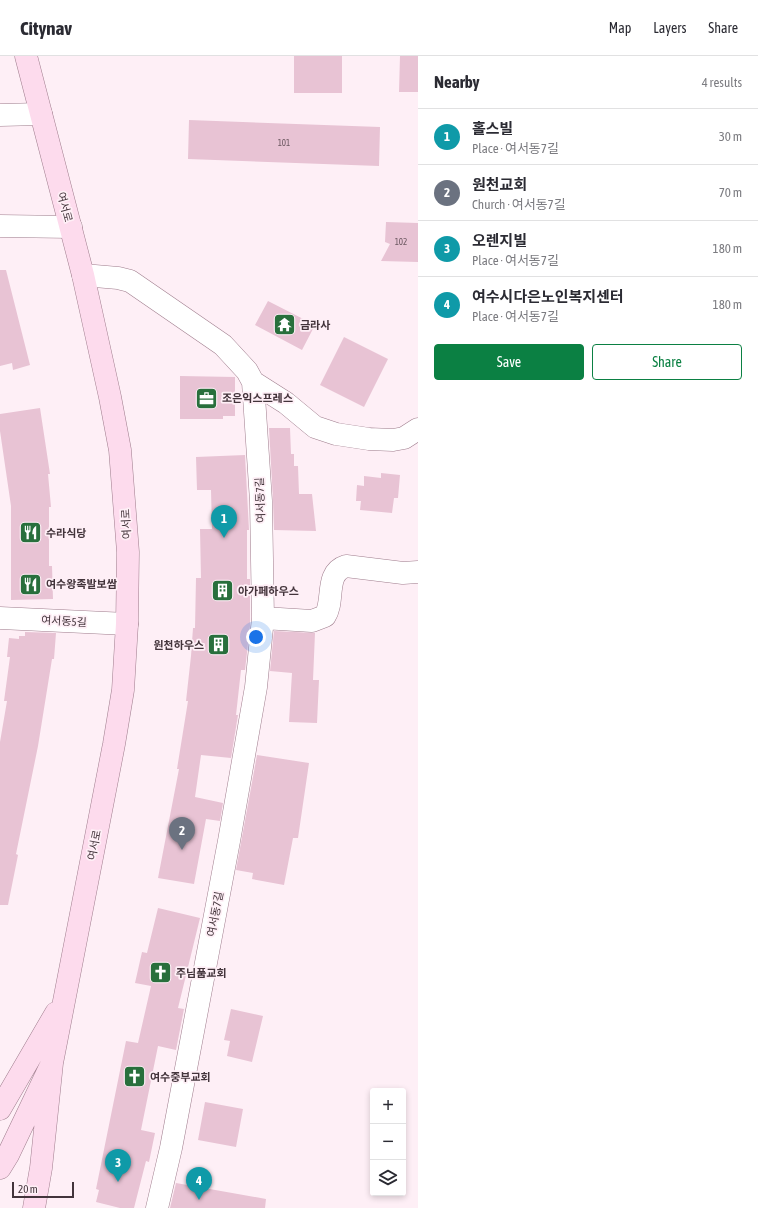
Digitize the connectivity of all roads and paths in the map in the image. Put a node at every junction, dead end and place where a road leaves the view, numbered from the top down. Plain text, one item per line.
1 (26, 56) edge
2 (41, 114) junction
3 (0, 115) edge
4 (0, 226) edge
5 (71, 227) junction
6 (83, 275) junction
7 (253, 382) junction
8 (418, 429) edge
9 (418, 572) edge
10 (263, 618) junction
11 (1, 624) edge
12 (127, 624) junction
13 (64, 998) junction
14 (52, 1063) junction
15 (0, 1109) edge
16 (0, 1168) edge
17 (34, 1208) edge
18 (157, 1208) edge

1 - 2 street, 여서로
2 - 3 street
2 - 5 street, 여서로
4 - 5 street
5 - 6 street, 여서로
6 - 7 street, 여서동7길
6 - 12 street, 여서로
7 - 8 street, 여서동7길
7 - 10 street, 여서동7길
9 - 10 street
10 - 18 street, 여서동7길
11 - 12 street, 여서동5길
12 - 13 street, 여서로
13 - 14 street, 여서로
13 - 15 street, 여서로
14 - 16 street, 여서로
14 - 17 street, 여서로

